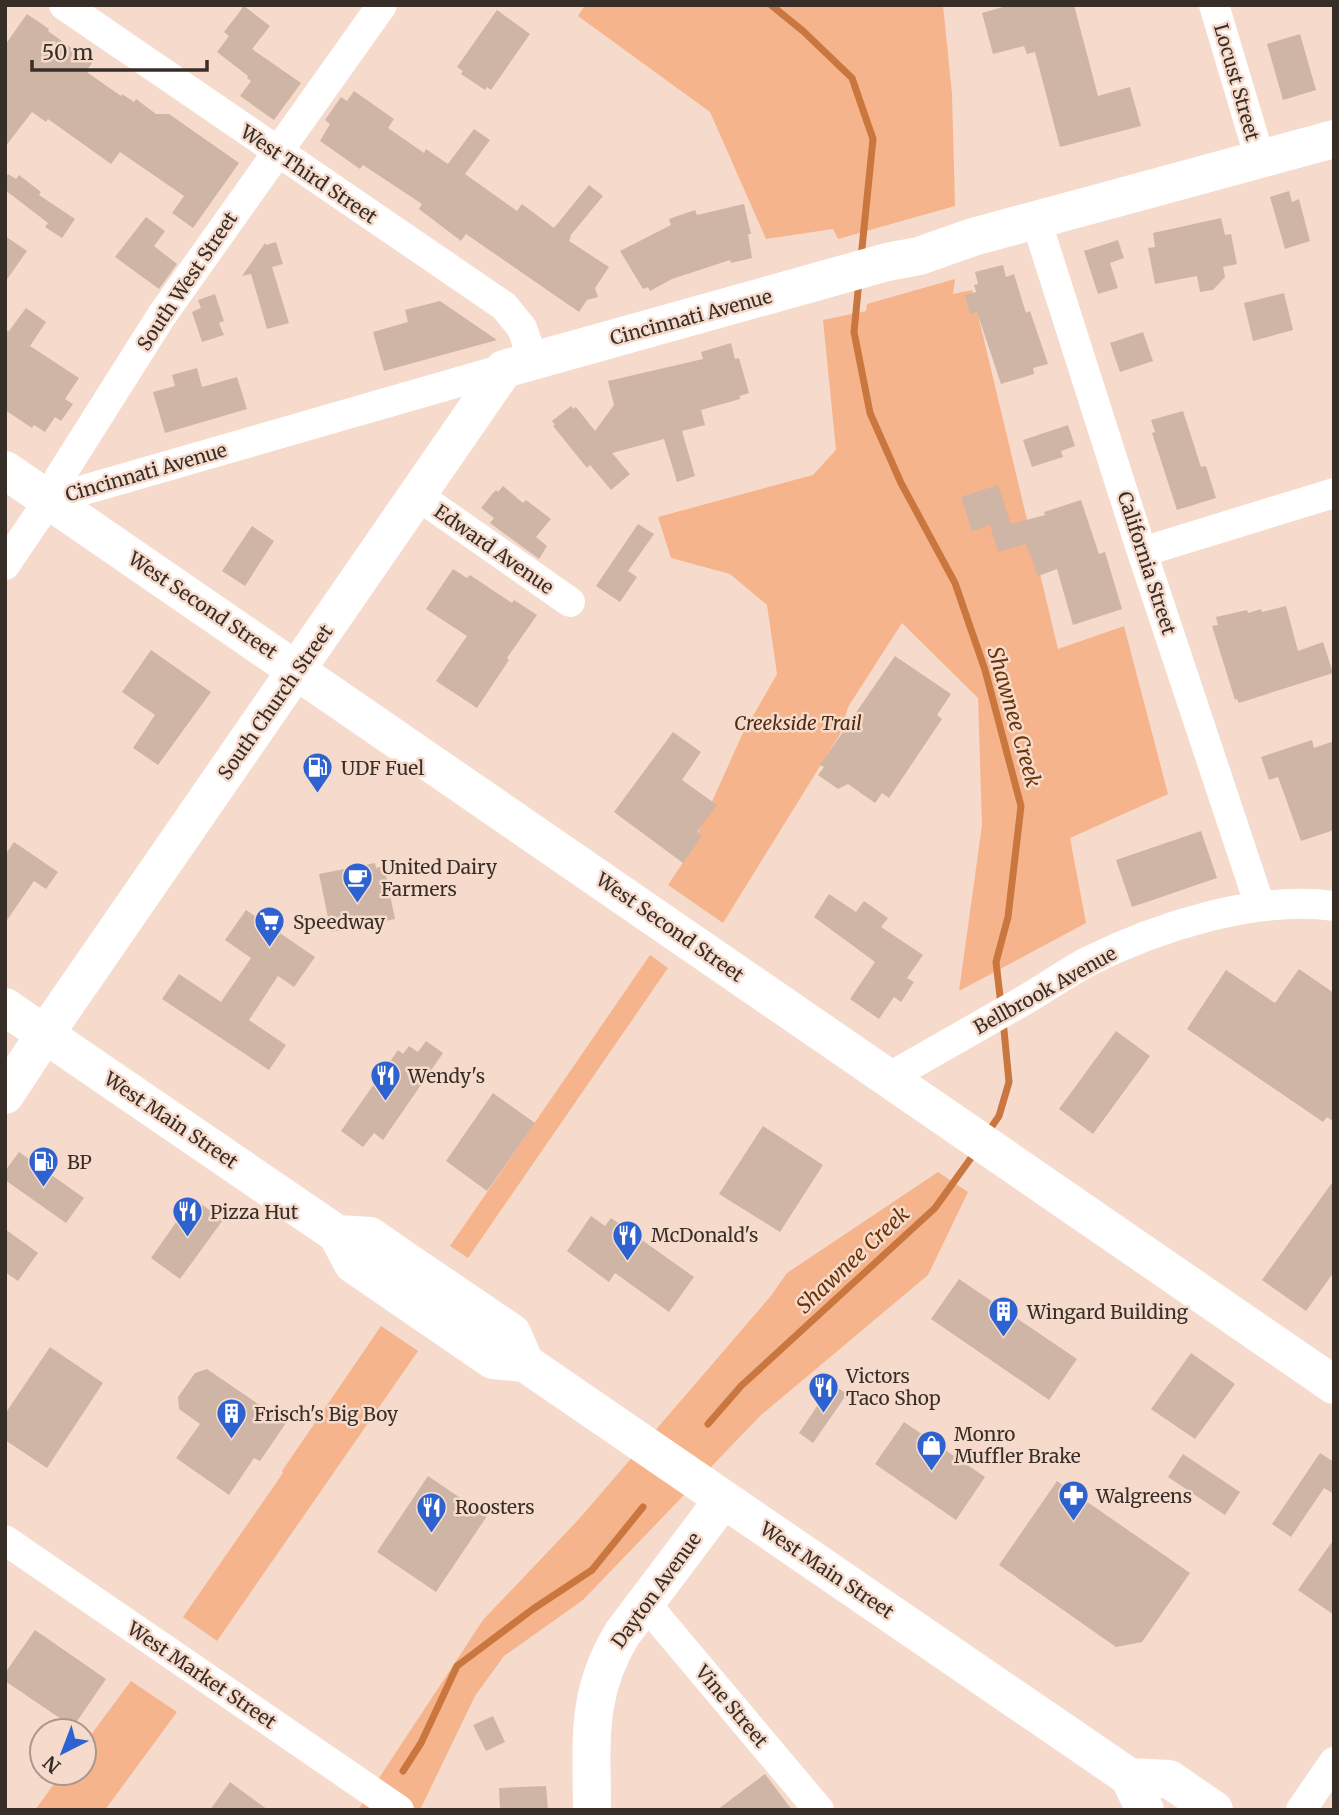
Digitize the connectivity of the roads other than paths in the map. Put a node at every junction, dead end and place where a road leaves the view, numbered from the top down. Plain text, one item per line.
1 (64, 5) edge
2 (382, 5) edge
3 (1214, 5) edge
4 (1334, 139) edge
5 (278, 151) junction
6 (1260, 159) junction
7 (1036, 220) junction
8 (518, 365) junction
9 (5, 470) edge
10 (1334, 493) edge
11 (417, 495) junction
12 (49, 500) junction
13 (1142, 552) junction
14 (5, 565) edge
15 (570, 602) dead end
16 (297, 670) junction
17 (1260, 905) junction
18 (1334, 906) edge
19 (5, 1007) edge
20 (45, 1034) junction
21 (888, 1078) junction
22 (5, 1095) edge
23 (1334, 1385) edge
24 (723, 1500) junction
25 (5, 1540) edge
26 (645, 1603) junction
27 (1330, 1774) edge
28 (1137, 1793) edge
29 (399, 1810) edge
30 (592, 1810) edge
31 (819, 1810) edge
32 (1214, 1810) edge
33 (1301, 1810) edge

1 - 5 street, West Third Street
2 - 5 street, South West Street
3 - 6 street, Locust Street
4 - 6 main road, Cincinnati Avenue
5 - 8 street, West Third Street
5 - 12 street, South West Street
6 - 7 main road, Cincinnati Avenue
7 - 8 main road, Cincinnati Avenue
7 - 13 street, California Street
8 - 11 main road, South Church Street
8 - 12 street, Cincinnati Avenue
9 - 12 main road, West Second Street
10 - 13 street
11 - 15 street, Edward Avenue
11 - 16 main road, South Church Street
12 - 14 street, South West Street
12 - 16 main road, West Second Street
13 - 17 street, California Street
16 - 20 main road, South Church Street
16 - 21 main road, West Second Street
17 - 18 street, Bellbrook Avenue
17 - 21 street, Bellbrook Avenue
19 - 20 main road, West Main Street
20 - 22 main road, South Church Street
20 - 24 main road, West Main Street
21 - 23 main road, West Second Street
24 - 26 main road, Dayton Avenue
24 - 28 main road, West Main Street
25 - 29 street, West Market Street
26 - 30 main road, Dayton Avenue
26 - 31 street, Vine Street
27 - 33 street
28 - 32 main road, West Main Street

